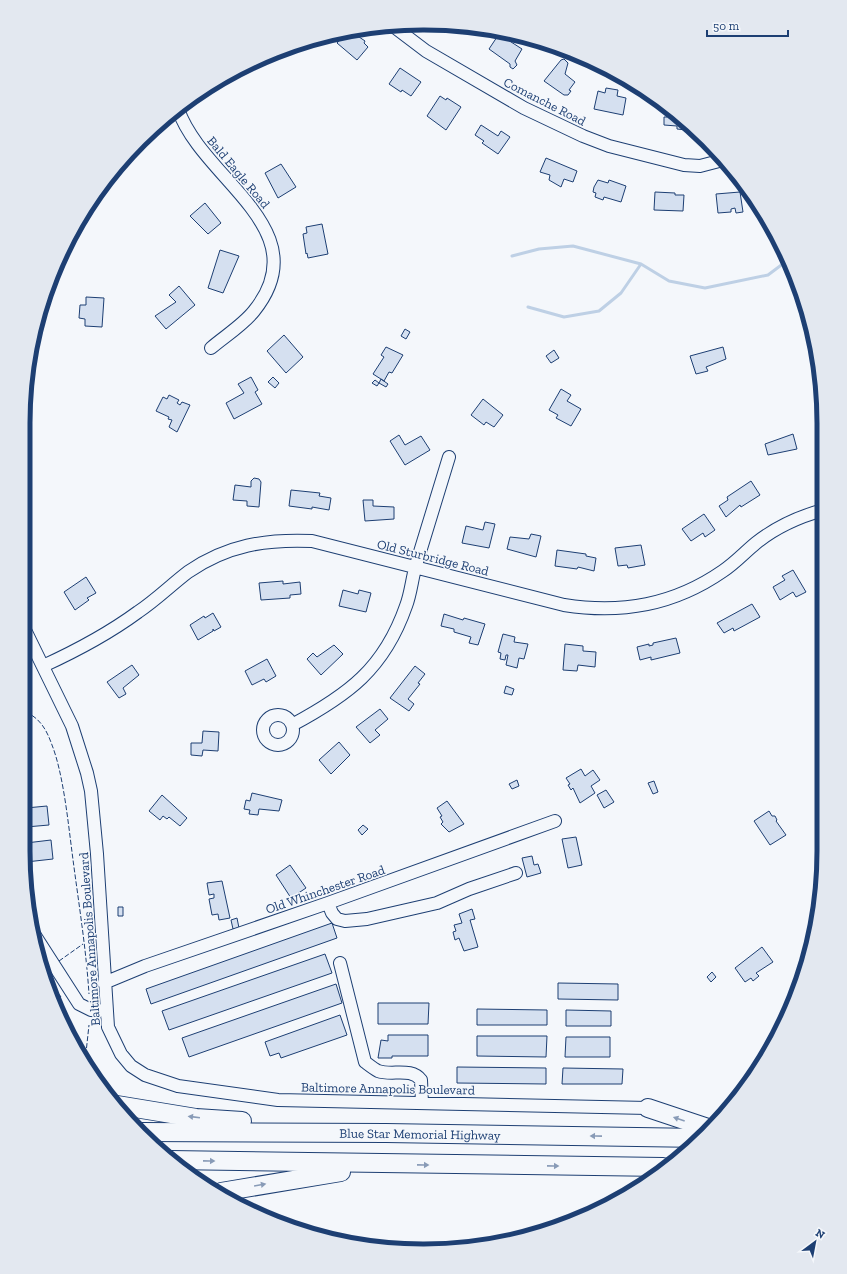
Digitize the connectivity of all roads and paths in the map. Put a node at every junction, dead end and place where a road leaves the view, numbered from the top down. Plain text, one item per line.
1 (400, 31) edge
2 (180, 114) edge
3 (717, 162) edge
4 (211, 348) dead end
5 (449, 457) dead end
6 (817, 512) edge
7 (416, 567) junction
8 (30, 640) edge
9 (43, 666) junction
10 (292, 725) dead end
11 (554, 821) dead end
12 (516, 873) dead end
13 (328, 903) junction
14 (42, 947) edge
15 (340, 963) dead end
16 (104, 983) junction
17 (107, 1011) junction
18 (422, 1103) junction
19 (125, 1106) edge
20 (648, 1108) junction
21 (704, 1127) edge
22 (148, 1132) edge
23 (386, 1133) junction
24 (635, 1137) junction
25 (692, 1138) edge
26 (181, 1160) edge
27 (402, 1164) junction
28 (657, 1167) edge
29 (227, 1191) edge

1 - 3 street, Comanche Road
2 - 4 street, Bald Eagle Road
5 - 7 street
6 - 7 street, Old Sturbridge Road
7 - 9 street, Old Sturbridge Road
7 - 10 street
8 - 9 street, Baltimore Annapolis Boulevard
9 - 16 street, Baltimore Annapolis Boulevard
11 - 13 street, Old Whinchester Road
12 - 13 street
13 - 16 street, Old Whinchester Road
14 - 17 street
15 - 18 street
16 - 17 street, Baltimore Annapolis Boulevard
17 - 18 street, Baltimore Annapolis Boulevard
18 - 20 street, Baltimore Annapolis Boulevard
23 -> 19 highway
21 -> 20 highway
20 - 24 highway
22 - 23 highway, Blue Star Memorial Highway
24 -> 23 highway, Blue Star Memorial Highway
24 - 25 highway, Blue Star Memorial Highway
26 -> 27 highway
27 -> 28 highway
29 -> 27 highway

